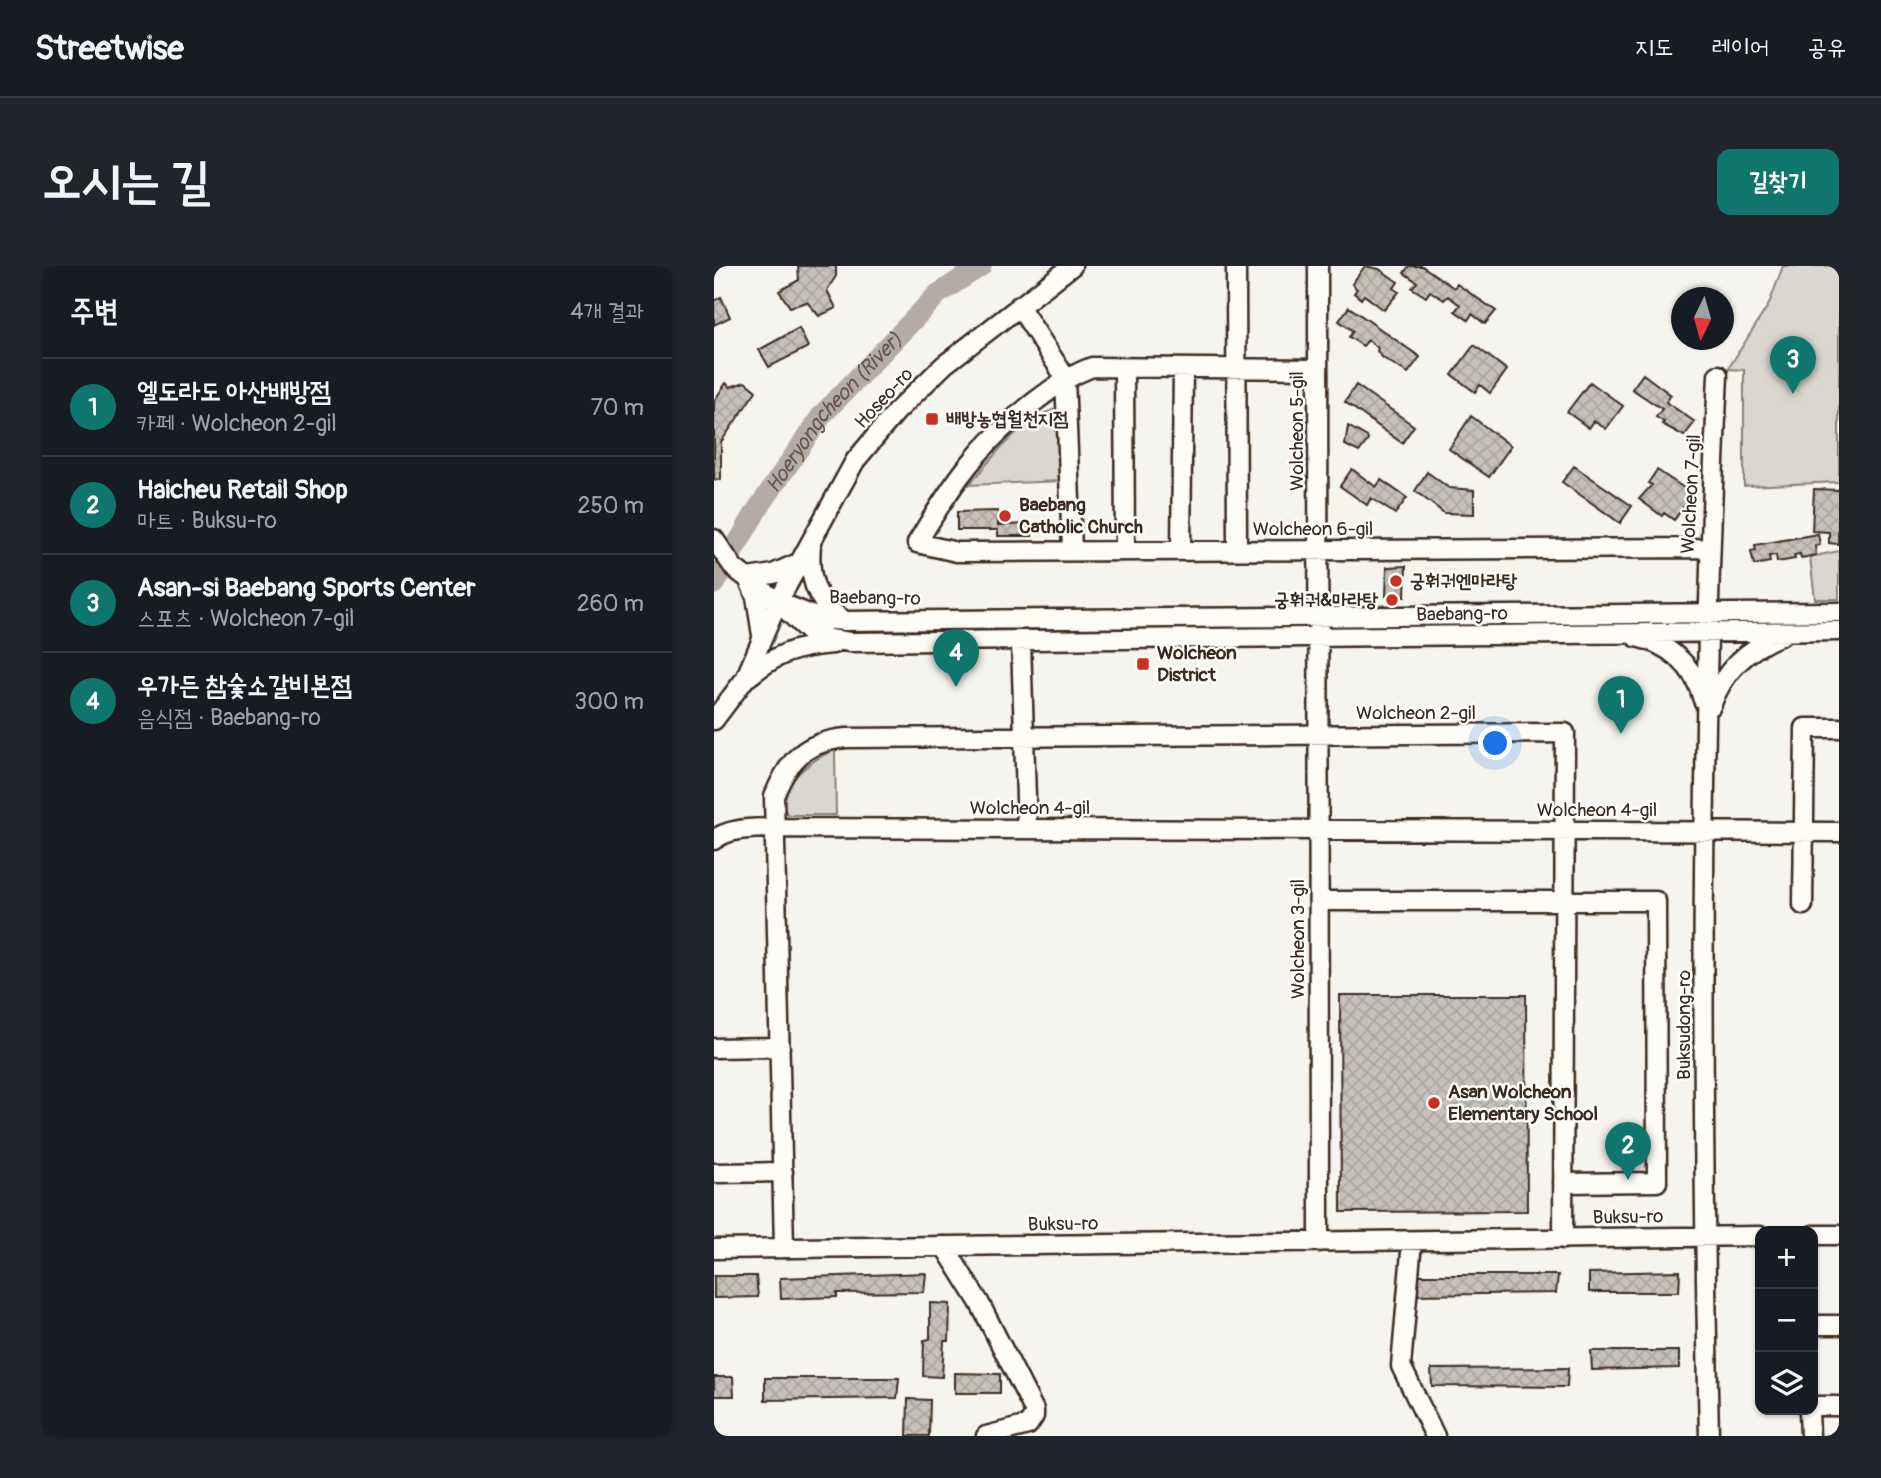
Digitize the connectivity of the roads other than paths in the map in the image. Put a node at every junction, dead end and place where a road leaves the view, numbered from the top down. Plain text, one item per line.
1 (1072, 266) edge
2 (1236, 266) edge
3 (1318, 266) edge
4 (1019, 306) junction
5 (1124, 368) junction
6 (1237, 368) junction
7 (1183, 369) junction
8 (1318, 369) junction
9 (1718, 375) dead end
10 (1065, 377) junction
11 (812, 536) junction
12 (714, 539) edge
13 (1709, 548) junction
14 (1072, 550) junction
15 (1125, 550) junction
16 (1181, 550) junction
17 (1237, 550) junction
18 (1318, 550) junction
19 (798, 563) junction
20 (754, 587) junction
21 (778, 602) junction
22 (1839, 612) edge
23 (845, 621) junction
24 (1708, 623) junction
25 (1318, 628) junction
26 (1839, 631) edge
27 (1791, 632) junction
28 (1619, 633) junction
29 (762, 638) junction
30 (854, 642) junction
31 (1021, 642) junction
32 (745, 679) junction
33 (1707, 716) junction
34 (714, 720) edge
35 (1839, 728) edge
36 (1319, 734) junction
37 (1024, 737) junction
38 (774, 828) junction
39 (1027, 829) junction
40 (1319, 830) junction
41 (1565, 831) junction
42 (1706, 832) junction
43 (1803, 832) junction
44 (1839, 832) edge
45 (714, 839) edge
46 (1319, 901) junction
47 (1564, 901) junction
48 (1802, 905) dead end
49 (780, 1047) junction
50 (714, 1048) edge
51 (783, 1172) junction
52 (714, 1174) edge
53 (1563, 1183) junction
54 (1818, 1235) edge
55 (1839, 1235) edge
56 (1755, 1236) edge
57 (1704, 1237) junction
58 (1563, 1239) junction
59 (1412, 1241) junction
60 (1320, 1242) junction
61 (944, 1247) junction
62 (784, 1248) junction
63 (714, 1249) edge
64 (1818, 1325) edge
65 (1839, 1325) edge
66 (1839, 1406) edge
67 (1818, 1408) edge
68 (1811, 1415) edge
69 (986, 1436) edge
70 (1435, 1436) edge
71 (1709, 1436) edge
72 (1810, 1436) edge

1 - 4 street, Hoseo-ro
2 - 6 street
3 - 8 street, Wolcheon 5-gil
4 - 10 street
4 - 11 street, Hoseo-ro
5 - 7 street
5 - 10 street
5 - 15 street
6 - 7 street
6 - 8 street
6 - 17 street
7 - 16 street
8 - 18 street, Wolcheon 5-gil
9 - 13 street, Wolcheon 7-gil
10 - 14 street
10 - 14 street, Wolcheon 6-gil
11 - 19 street, Hoseo-ro
11 - 23 street
12 - 20 street
13 - 18 street, Wolcheon 6-gil
13 - 24 street, Wolcheon 7-gil
14 - 15 street, Wolcheon 6-gil
15 - 16 street, Wolcheon 6-gil
16 - 17 street, Wolcheon 6-gil
17 - 18 street, Wolcheon 6-gil
18 - 25 street, Wolcheon 5-gil
19 - 20 street
19 - 21 street, Hoseo-ro
20 - 21 street
20 - 29 street
21 - 23 street, Baebang-ro
21 - 29 street, Hoseo-ro
21 - 30 street, Baebang-ro
22 - 24 street, Baebang-ro
23 - 25 street, Baebang-ro
24 - 25 street, Baebang-ro
24 - 27 street, Baebang-ro
24 - 28 street, Baebang-ro
24 - 33 street, Buksudong-ro
25 - 28 street, Baebang-ro
25 - 31 street, Baebang-ro
25 - 36 street, Wolcheon 3-gil
26 - 27 street, Baebang-ro
27 - 33 street
28 - 33 street
29 - 32 street, Hoseo-ro
30 - 31 street, Baebang-ro
30 - 32 street
31 - 37 street
32 - 34 street
33 - 42 street, Buksudong-ro
35 - 43 street
36 - 37 street, Wolcheon 2-gil
36 - 40 street, Wolcheon 3-gil
36 - 41 street, Wolcheon 2-gil
37 - 38 street, Wolcheon 2-gil
37 - 39 street
38 - 39 street, Wolcheon 4-gil
38 - 45 street, Wolcheon 4-gil
38 - 49 street
39 - 40 street, Wolcheon 4-gil
40 - 41 street, Wolcheon 4-gil
40 - 46 street, Wolcheon 3-gil
41 - 42 street, Wolcheon 4-gil
41 - 47 street, Wolcheon 2-gil
42 - 43 street, Wolcheon 4-gil
42 - 57 street, Buksudong-ro
43 - 44 street, Wolcheon 4-gil
43 - 48 street
46 - 47 street
46 - 60 street, Wolcheon 3-gil
47 - 53 street, Wolcheon 2-gil
47 - 53 street
49 - 50 street
49 - 51 street
51 - 52 street
51 - 62 street
53 - 58 street, Wolcheon 2-gil
54 - 55 street
56 - 57 street, Buksu-ro
57 - 58 street, Buksu-ro
57 - 71 street, Buksudong-ro
58 - 59 street, Buksu-ro
59 - 60 street, Buksu-ro
59 - 70 street
60 - 61 street, Buksu-ro
61 - 62 street, Buksu-ro
61 - 69 street
62 - 63 street, Buksu-ro
64 - 65 street
66 - 67 street
68 - 72 street

